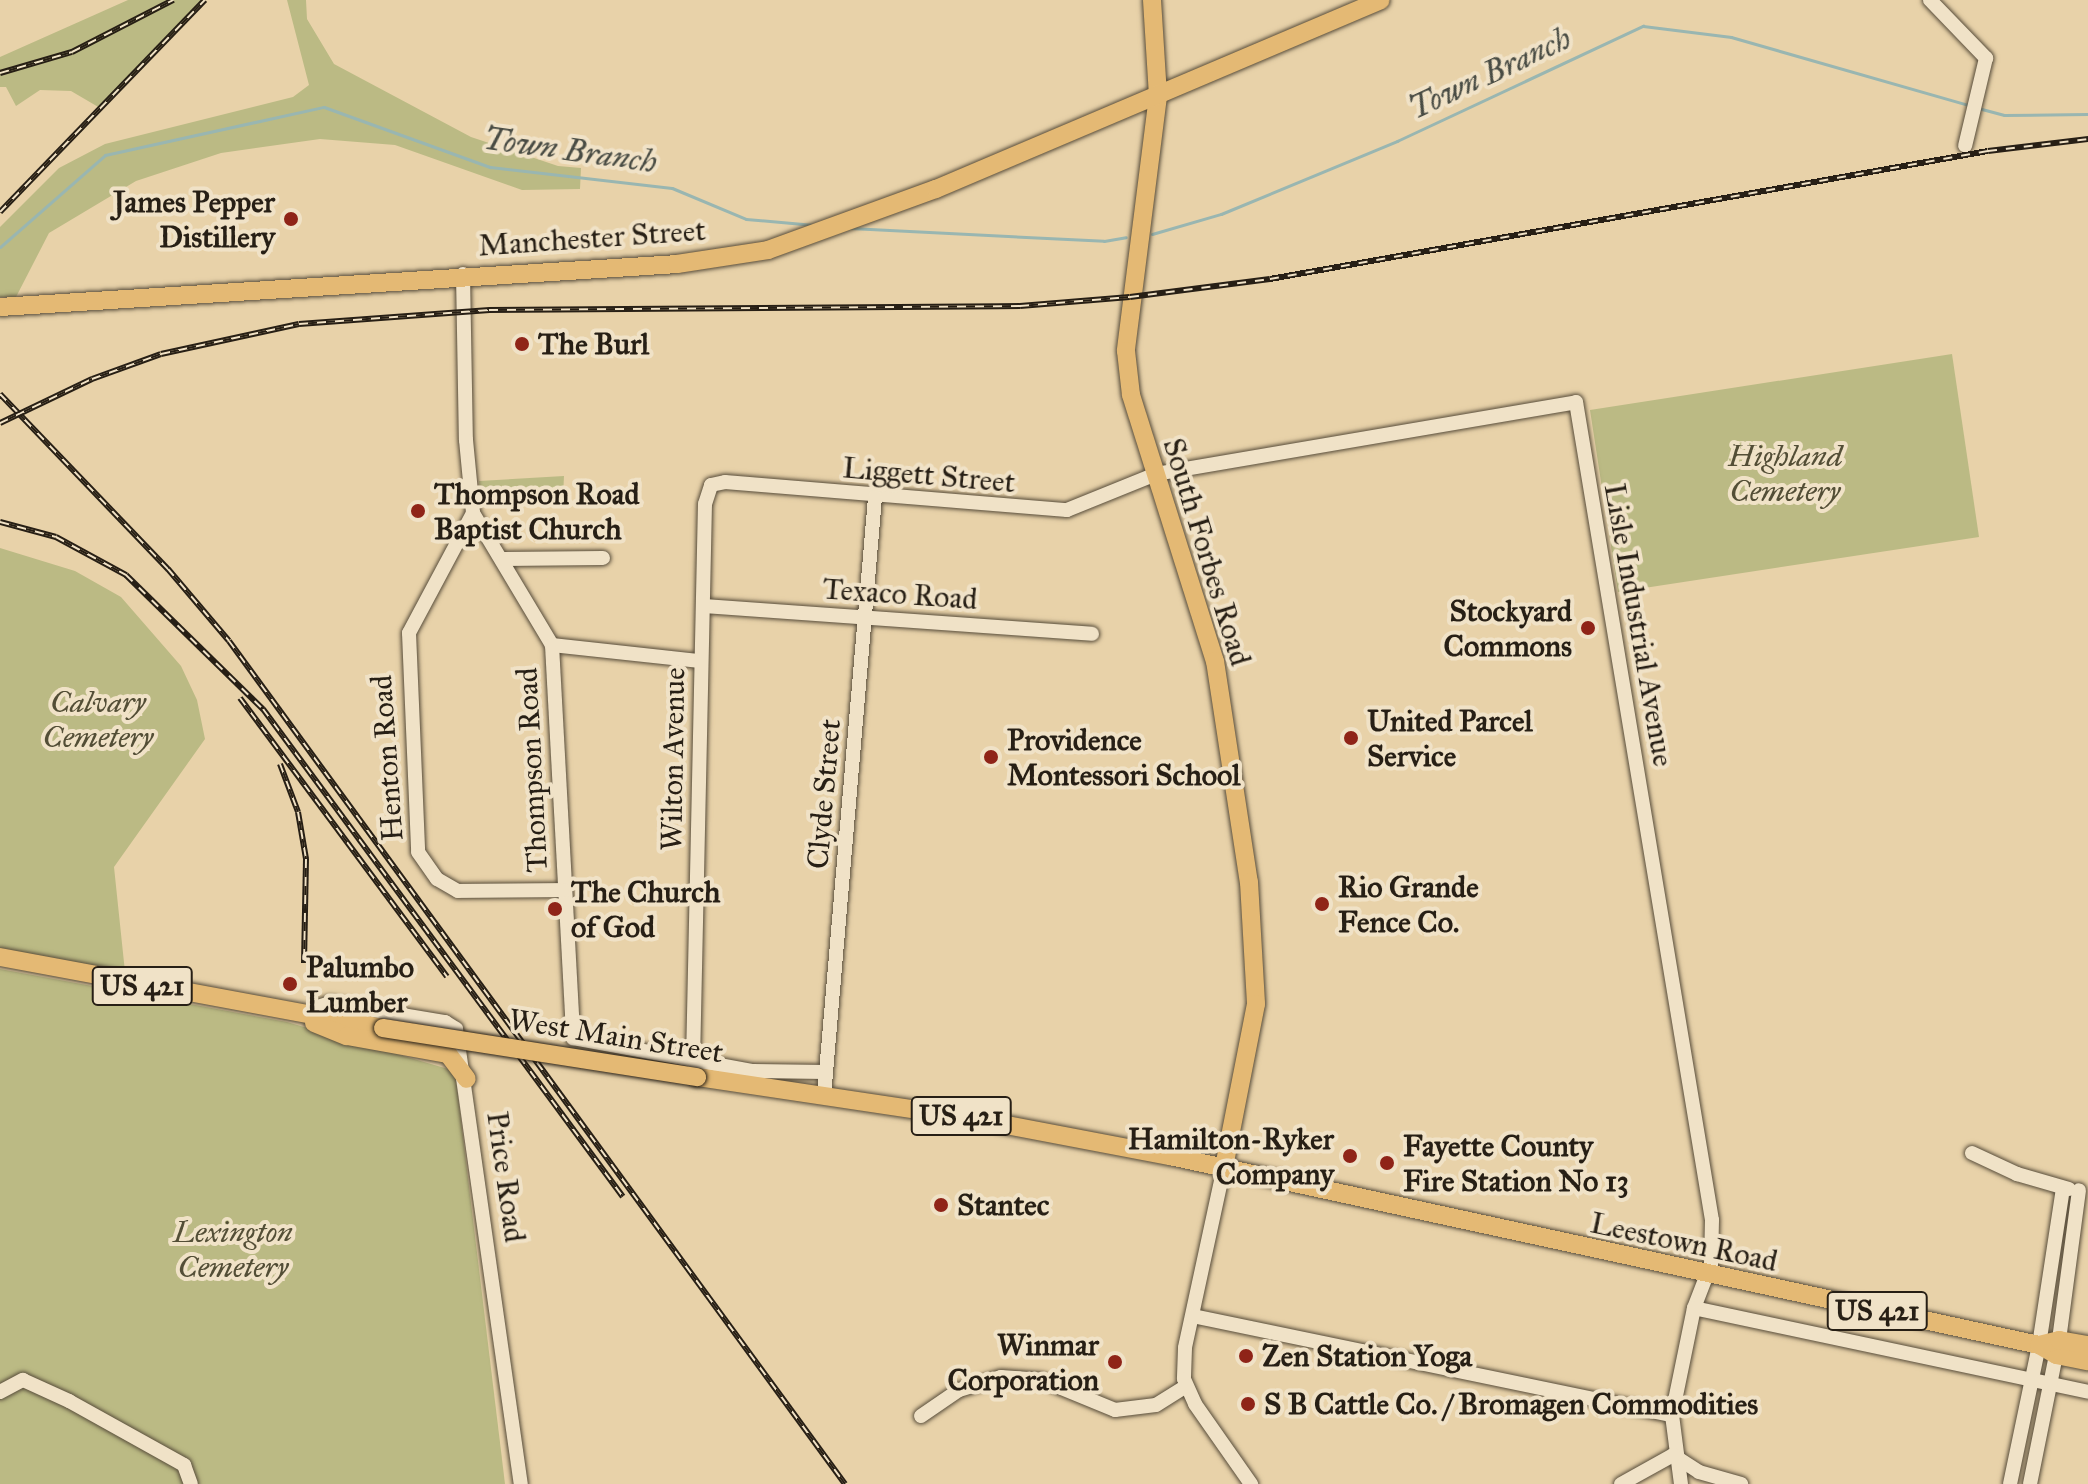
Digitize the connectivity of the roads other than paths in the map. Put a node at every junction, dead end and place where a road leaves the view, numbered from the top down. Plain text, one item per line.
1 (1152, 0) edge
2 (1381, 0) edge
3 (1930, 0) edge
4 (1158, 96) junction
5 (1965, 146) dead end
6 (463, 274) junction
7 (0, 307) edge
8 (1156, 474) junction
9 (875, 497) junction
10 (705, 504) joint
11 (473, 513) junction
12 (603, 558) dead end
13 (504, 559) junction
14 (704, 606) junction
15 (866, 618) junction
16 (1092, 634) dead end
17 (552, 645) junction
18 (700, 661) junction
19 (564, 890) junction
20 (0, 957) edge
21 (285, 1012) junction
22 (317, 1017) junction
23 (695, 1070) junction
24 (826, 1072) junction
25 (467, 1079) junction
26 (824, 1096) junction
27 (1972, 1153) dead end
28 (1224, 1167) junction
29 (2063, 1188) junction
30 (2084, 1191) edge
31 (1706, 1276) junction
32 (1694, 1308) junction
33 (1193, 1316) junction
34 (2039, 1345) junction
35 (2088, 1345) edge
36 (2057, 1348) junction
37 (2088, 1361) edge
38 (2032, 1382) junction
39 (2051, 1385) junction
40 (1186, 1386) junction
41 (0, 1392) edge
42 (2088, 1392) edge
43 (1672, 1415) junction
44 (921, 1416) dead end
45 (1678, 1457) junction
46 (191, 1484) edge
47 (521, 1484) edge
48 (1251, 1484) edge
49 (1621, 1484) edge
50 (1681, 1484) edge
51 (1741, 1484) edge
52 (2010, 1484) edge
53 (2030, 1484) edge

1 - 4 main road, South Forbes Road
2 - 4 main road, Manchester Street
3 - 5 street
4 - 6 main road, Manchester Street
4 - 8 main road, South Forbes Road
6 - 7 main road, Manchester Street
6 - 11 street, Thompson Road
8 - 9 street, Liggett Street
8 - 28 main road, South Forbes Road
8 - 31 street, Lisle Industrial Avenue
9 - 10 street, Liggett Street
9 - 15 street, Clyde Street
10 - 14 street, Wilton Avenue
11 - 13 street, Thompson Road
11 - 19 street, Henton Road
12 - 13 street
13 - 17 street, Thompson Road
14 - 15 street, Texaco Road
14 - 18 street, Wilton Avenue
15 - 16 street, Texaco Road
15 - 24 street, Clyde Street
17 - 18 street
17 - 19 street, Thompson Road
18 - 23 street, Wilton Avenue
19 - 23 street, Thompson Road
20 - 21 main road, West Main Street / US 421
21 - 22 main road, West Main Street / US 421
21 - 25 main road
22 - 23 main road, West Main Street / US 421, bridge
22 - 25 street, Price Road
23 - 24 street
23 - 26 main road, West Main Street / US 421
24 - 26 street, Clyde Street
25 - 47 street, Price Road
26 - 28 main road, West Main Street / US 421
27 - 29 street
28 - 31 main road, Leestown Road / US 421
28 - 33 street
29 - 30 street
29 - 34 street
30 - 36 street
31 - 32 street
31 - 34 main road, Leestown Road / US 421
32 - 38 street
32 - 43 street
33 - 40 street
33 - 43 street
34 - 36 main road, Leestown Road / US 421
34 - 38 street
35 - 36 main road, Leestown Road / US 421
36 - 37 main road, Leestown Road / US 421
36 - 39 street
38 - 39 street
38 - 52 street
39 - 42 street
39 - 53 street
40 - 44 street
40 - 48 street
41 - 46 street
43 - 45 street
45 - 49 street
45 - 50 street
45 - 51 street

